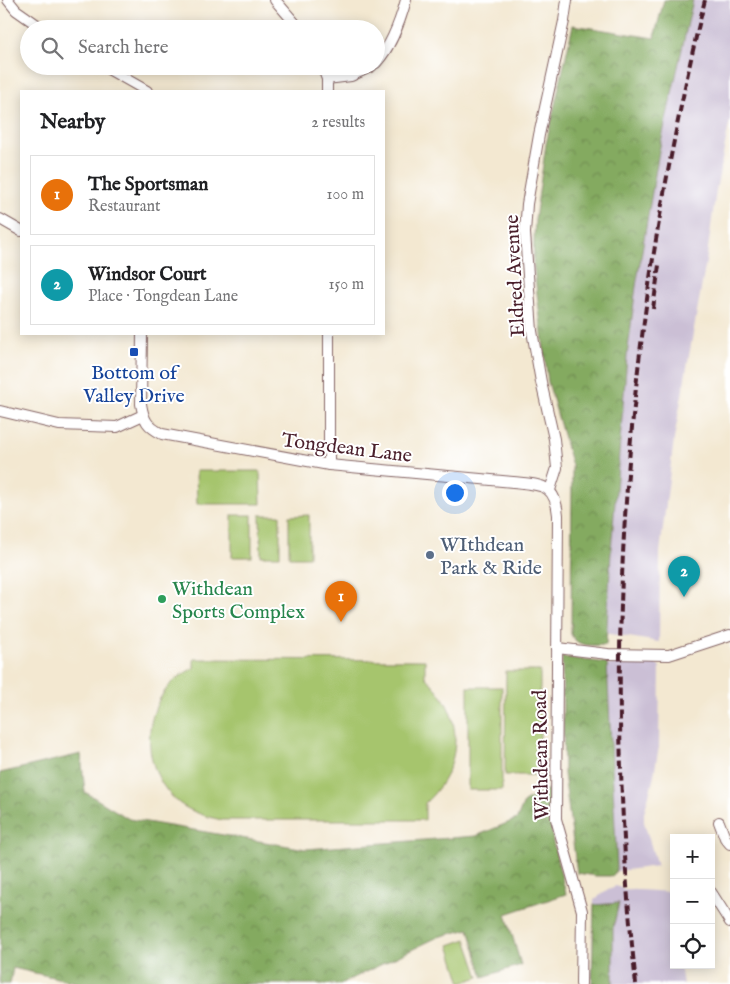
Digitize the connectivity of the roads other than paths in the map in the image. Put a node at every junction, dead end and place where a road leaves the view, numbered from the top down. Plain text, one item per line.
1 (8, 0) edge
2 (275, 0) edge
3 (406, 0) edge
4 (567, 0) edge
5 (30, 20) edge
6 (292, 20) edge
7 (385, 51) edge
8 (119, 75) edge
9 (325, 75) edge
10 (353, 75) edge
11 (327, 79) junction
12 (145, 90) edge
13 (327, 90) edge
14 (0, 219) edge
15 (20, 230) edge
16 (142, 335) edge
17 (329, 335) edge
18 (0, 411) edge
19 (143, 415) junction
20 (329, 465) junction
21 (550, 490) junction
22 (730, 635) edge
23 (557, 645) junction
24 (719, 822) dead end
25 (730, 844) edge
26 (715, 898) edge
27 (730, 922) edge
28 (581, 984) edge

1 - 5 street
2 - 6 street
3 - 7 street
4 - 21 street, Eldred Avenue
8 - 12 street
9 - 11 street
10 - 11 street
11 - 13 street
14 - 15 street
16 - 19 street
17 - 20 street
18 - 19 street
19 - 20 street, Tongdean Lane
20 - 21 street, Tongdean Lane
21 - 23 street
22 - 23 street
23 - 28 street, Withdean Road
24 - 25 street
26 - 27 street

